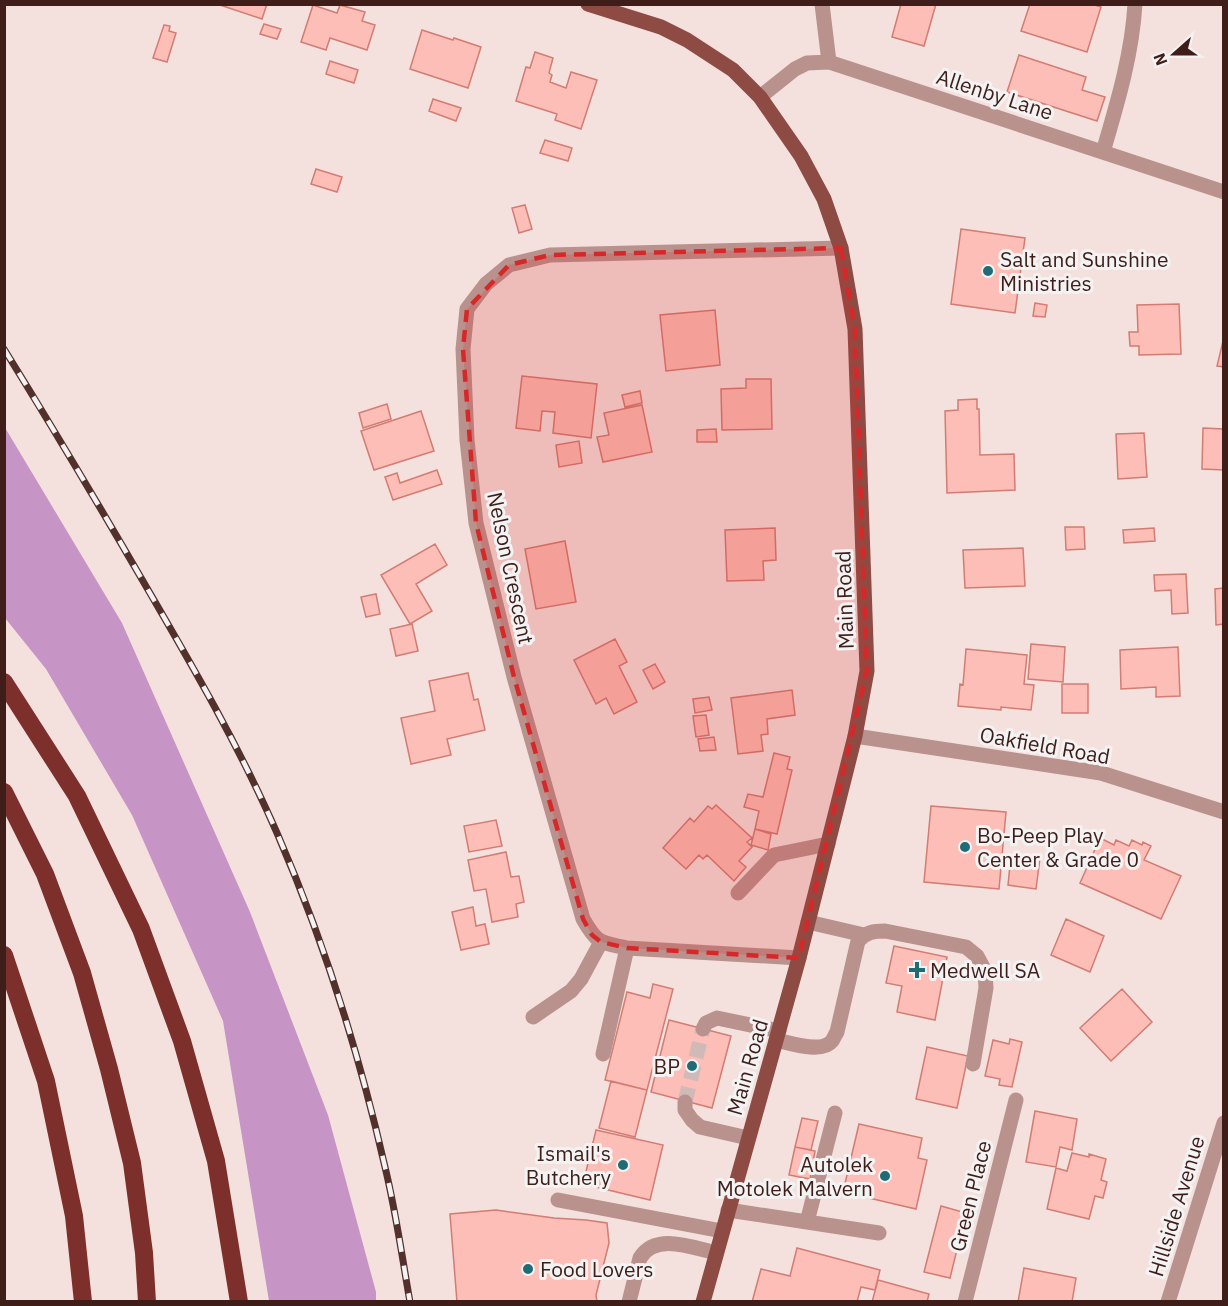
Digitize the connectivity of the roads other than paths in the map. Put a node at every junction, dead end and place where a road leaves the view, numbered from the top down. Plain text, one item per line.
1 (588, 4) edge
2 (822, 4) edge
3 (1135, 4) edge
4 (829, 62) junction
5 (760, 97) junction
6 (1103, 152) junction
7 (1224, 192) edge
8 (841, 248) junction
9 (4, 682) edge
10 (855, 736) junction
11 (4, 792) edge
12 (1224, 812) edge
13 (828, 844) junction
14 (738, 893) dead end
15 (808, 922) junction
16 (864, 935) junction
17 (601, 942) junction
18 (627, 948) junction
19 (4, 955) edge
20 (799, 958) junction
21 (533, 1017) dead end
22 (703, 1029) dead end
23 (777, 1035) junction
24 (603, 1054) dead end
25 (973, 1064) dead end
26 (1016, 1100) dead end
27 (686, 1102) tunnel mouth
28 (835, 1113) dead end
29 (1224, 1123) edge
30 (748, 1138) junction
31 (558, 1200) dead end
32 (728, 1210) junction
33 (807, 1222) junction
34 (722, 1231) junction
35 (879, 1233) dead end
36 (716, 1253) junction
37 (83, 1302) edge
38 (147, 1302) edge
39 (238, 1302) edge
40 (629, 1302) edge
41 (703, 1302) edge
42 (965, 1302) edge
43 (1168, 1302) edge

1 - 5 main road, Main Road
2 - 4 street
3 - 6 street
4 - 5 street, Allenby Lane
4 - 6 street, Allenby Lane
5 - 8 main road, Main Road
6 - 7 street, Allenby Lane
8 - 10 main road, Main Road
8 - 17 street, Nelson Crescent
9 - 39 highway
10 - 12 street, Oakfield Road
10 - 13 main road, Main Road
11 - 38 highway
13 - 14 street
13 - 15 main road, Main Road
15 - 16 street
15 - 20 main road, Main Road
16 - 23 street
16 - 25 street
17 - 18 street
17 - 21 street
18 - 20 street
18 - 24 street
19 - 37 highway
20 - 23 main road, Main Road
22 - 23 street
23 - 30 main road, Main Road
26 - 42 street, Green Place
27 - 30 street
28 - 33 street
29 - 43 street, Hillside Avenue
30 - 32 main road, Main Road
31 - 34 street
32 - 33 street
32 - 34 main road, Main Road
33 - 35 street
34 - 36 main road, Main Road
36 - 40 street
36 - 41 main road, Main Road

